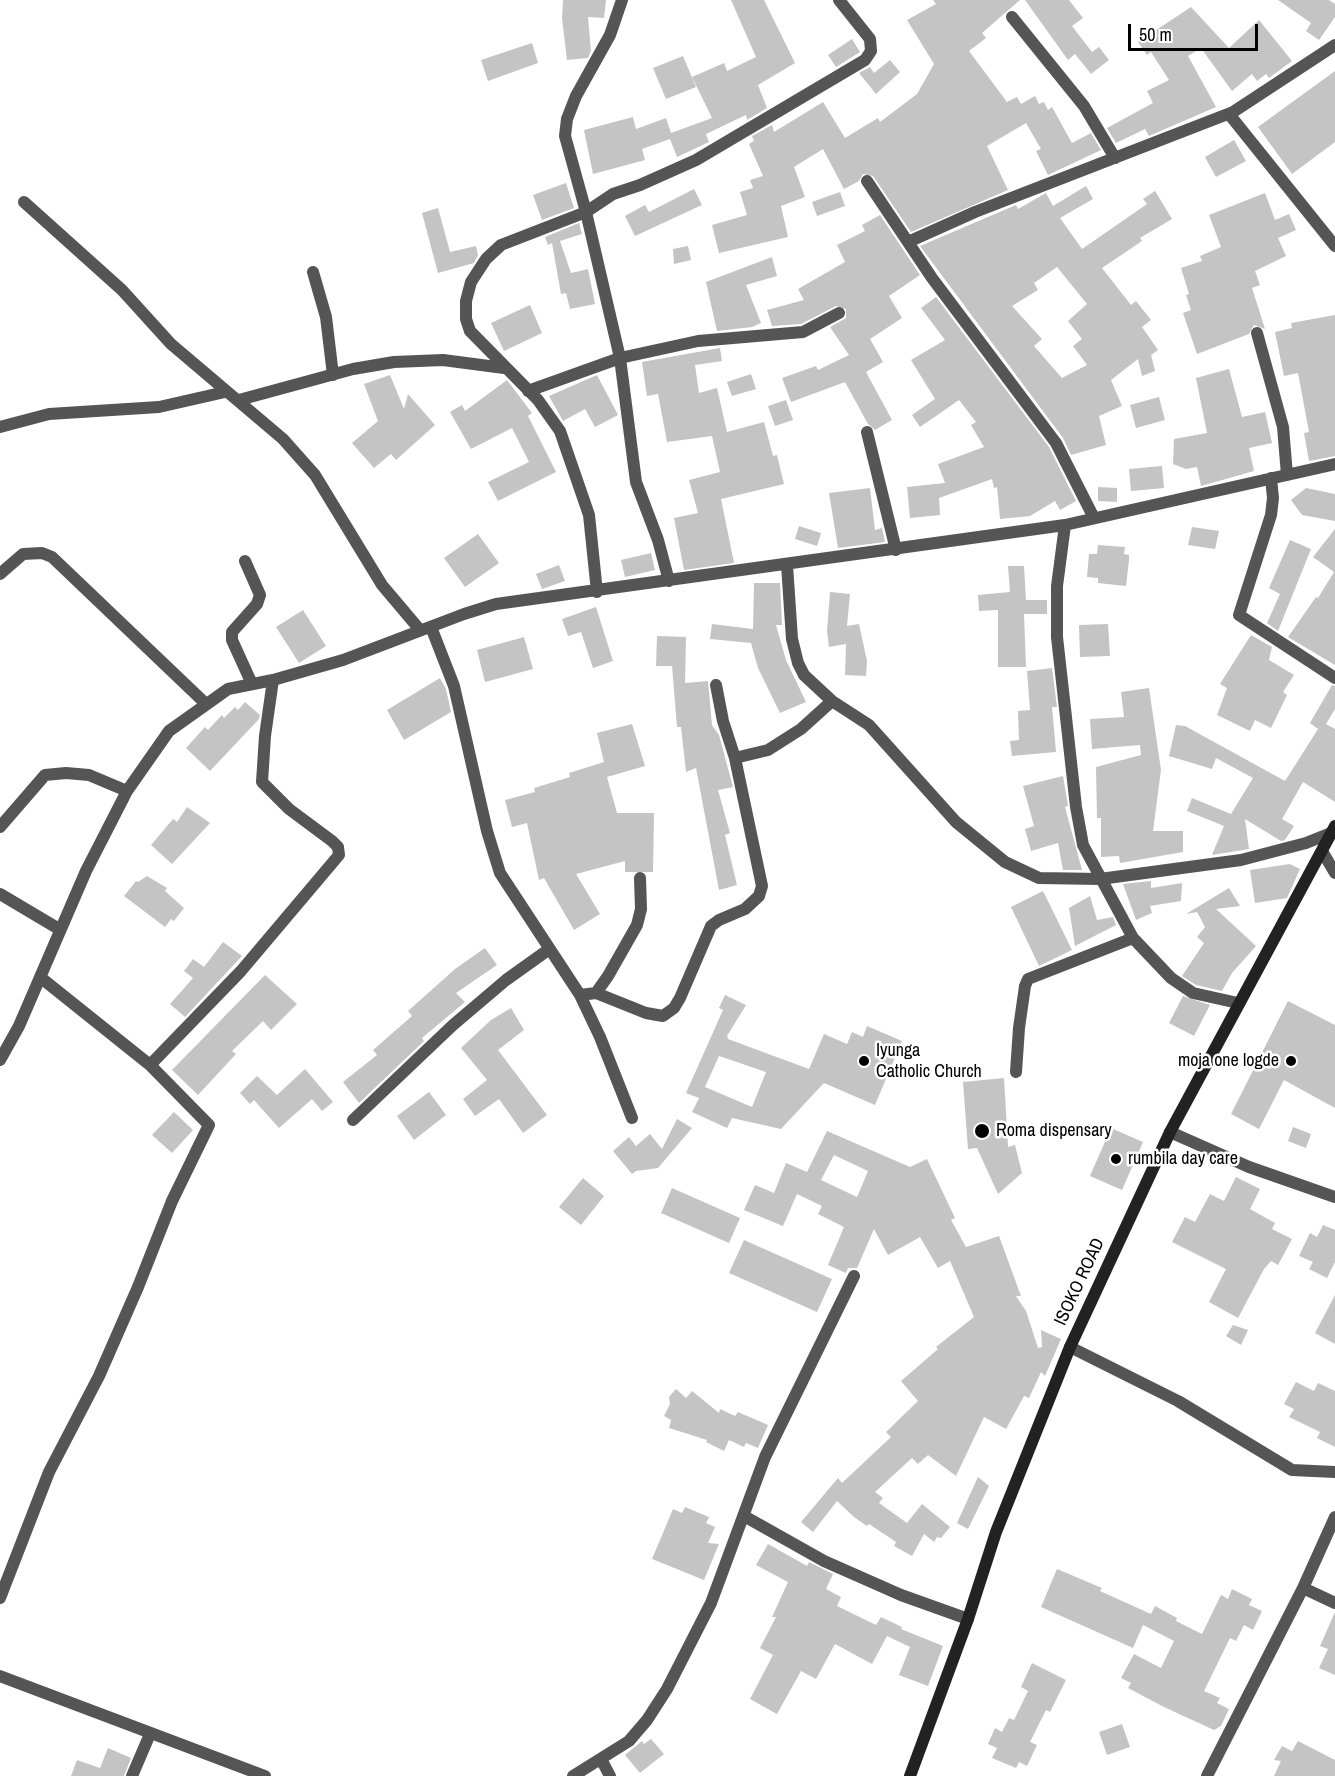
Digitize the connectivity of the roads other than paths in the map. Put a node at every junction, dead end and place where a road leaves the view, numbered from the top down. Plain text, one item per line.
1 (622, 0) edge
2 (839, 0) edge
3 (1012, 17) dead end
4 (1335, 45) edge
5 (1229, 114) junction
6 (1115, 158) junction
7 (867, 181) dead end
8 (24, 202) dead end
9 (586, 212) junction
10 (908, 242) junction
11 (1335, 246) edge
12 (313, 272) dead end
13 (839, 314) dead end
14 (1257, 333) dead end
15 (620, 358) junction
16 (504, 368) junction
17 (333, 375) junction
18 (528, 391) junction
19 (225, 392) junction
20 (239, 400) junction
21 (0, 427) edge
22 (867, 432) dead end
23 (1335, 464) edge
24 (1287, 475) junction
25 (1271, 478) junction
26 (1094, 518) junction
27 (1065, 525) junction
28 (896, 550) junction
29 (245, 561) dead end
30 (787, 565) junction
31 (0, 574) edge
32 (669, 581) junction
33 (597, 592) junction
34 (426, 628) junction
35 (1335, 678) edge
36 (273, 680) junction
37 (252, 684) junction
38 (716, 685) dead end
39 (832, 701) junction
40 (205, 703) junction
41 (735, 758) junction
42 (127, 791) junction
43 (0, 827) edge
44 (1333, 830) edge
45 (1322, 851) junction
46 (1335, 873) edge
47 (640, 878) dead end
48 (1100, 879) junction
49 (0, 894) edge
50 (60, 929) junction
51 (1133, 938) junction
52 (548, 950) junction
53 (40, 977) junction
54 (596, 993) junction
55 (580, 995) junction
56 (1238, 1003) junction
57 (0, 1060) edge
58 (150, 1065) junction
59 (1016, 1072) dead end
60 (632, 1118) dead end
61 (353, 1120) dead end
62 (1170, 1132) junction
63 (1335, 1197) edge
64 (854, 1276) dead end
65 (1070, 1347) junction
66 (1335, 1472) edge
67 (744, 1516) junction
68 (1335, 1517) edge
69 (1303, 1588) junction
70 (0, 1598) edge
71 (1335, 1603) edge
72 (968, 1619) junction
73 (0, 1676) edge
74 (150, 1734) junction
75 (601, 1759) junction
76 (132, 1776) edge
77 (265, 1776) edge
78 (573, 1776) edge
79 (610, 1776) edge
80 (910, 1776) edge
81 (1207, 1776) edge

1 - 9 street
2 - 9 street
3 - 6 street
4 - 5 street
5 - 6 street
5 - 11 street
6 - 10 street
7 - 10 street
8 - 19 street
9 - 15 street
9 - 16 street
10 - 26 street
12 - 17 street
13 - 15 street
14 - 24 street
15 - 18 street
15 - 32 street
16 - 17 street
16 - 18 street
17 - 20 street
18 - 33 street
19 - 20 street
19 - 21 street
20 - 34 street
22 - 28 street
23 - 24 street
24 - 25 street
25 - 26 street
25 - 35 street
26 - 27 street
27 - 28 street
27 - 48 street
28 - 30 street
29 - 37 street
30 - 32 street
30 - 39 street
31 - 40 street
32 - 33 street
33 - 34 street
34 - 36 street
34 - 52 street
36 - 37 street
36 - 58 street
37 - 40 street
38 - 41 street
39 - 41 street
39 - 48 street
40 - 42 street
41 - 54 street
42 - 43 street
42 - 50 street
44 - 45 street, ISOKO ROAD
44 - 48 street
45 - 46 street
45 - 56 street, ISOKO ROAD
47 - 54 street
48 - 51 street
49 - 50 street
50 - 53 street
51 - 56 street
51 - 59 street
52 - 55 street
52 - 61 street
53 - 57 street
53 - 58 street
54 - 55 street
55 - 60 street
56 - 62 street, ISOKO ROAD
58 - 70 street
62 - 63 street
62 - 65 street, ISOKO ROAD
64 - 67 street
65 - 66 street
65 - 72 street, ISOKO ROAD
67 - 72 street
67 - 75 street
68 - 69 street
69 - 71 street
69 - 81 street
72 - 80 street, ISOKO ROAD
73 - 74 street
74 - 76 street
74 - 77 street
75 - 78 street
75 - 79 street

